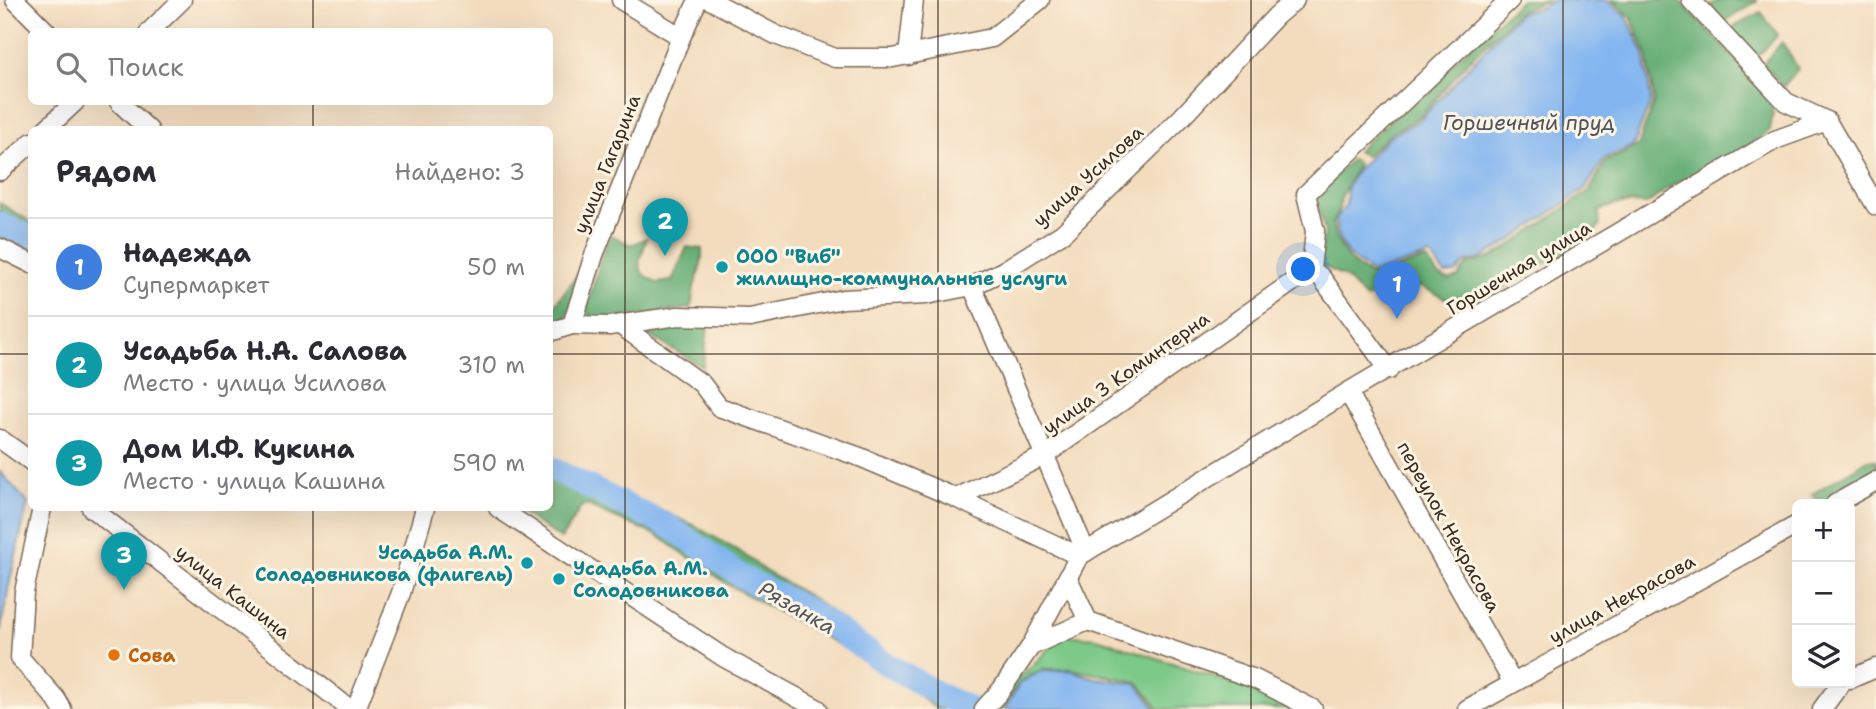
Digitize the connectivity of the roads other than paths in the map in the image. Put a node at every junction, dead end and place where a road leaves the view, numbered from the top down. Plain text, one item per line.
1 (15, 0) edge
2 (182, 0) edge
3 (621, 0) edge
4 (698, 0) edge
5 (710, 0) edge
6 (914, 0) edge
7 (1040, 0) edge
8 (1295, 0) edge
9 (1510, 0) edge
10 (1691, 0) edge
11 (43, 28) edge
12 (153, 28) edge
13 (681, 37) junction
14 (908, 56) junction
15 (72, 105) edge
16 (122, 105) edge
17 (1827, 121) junction
18 (49, 126) edge
19 (145, 126) edge
20 (28, 146) edge
21 (0, 172) edge
22 (1876, 206) edge
23 (0, 248) edge
24 (28, 262) edge
25 (1311, 269) junction
26 (972, 286) junction
27 (572, 325) junction
28 (620, 325) junction
29 (553, 331) edge
30 (1389, 370) junction
31 (1349, 392) junction
32 (0, 439) edge
33 (1044, 456) junction
34 (28, 459) edge
35 (1876, 481) edge
36 (956, 498) junction
37 (1844, 499) edge
38 (41, 511) edge
39 (95, 511) edge
40 (424, 511) edge
41 (503, 511) edge
42 (1792, 528) edge
43 (1082, 554) junction
44 (1068, 578) junction
45 (1088, 621) junction
46 (1031, 646) junction
47 (1876, 668) edge
48 (1855, 677) edge
49 (1513, 683) junction
50 (1837, 688) edge
51 (62, 709) edge
52 (350, 709) edge
53 (356, 709) edge
54 (818, 709) edge
55 (984, 709) edge
56 (1313, 709) edge
57 (1467, 709) edge
58 (1822, 709) edge

1 - 11 street
2 - 12 street
3 - 13 street
4 - 13 street, улица Гагарина
5 - 14 street
6 - 14 street
7 - 14 street
8 - 26 street, улица Усилова
9 - 25 street
10 - 17 street
13 - 27 street, улица Гагарина
15 - 18 street
16 - 19 street
17 - 22 street
17 - 30 street, Горшечная улица
20 - 21 street
23 - 24 street
25 - 30 street
25 - 33 street, улица 3 Коминтерна
26 - 28 street, улица Усилова
26 - 33 street
27 - 28 street, улица Усилова
27 - 29 street
28 - 36 street
30 - 31 street, Горшечная улица
31 - 43 street, Горшечная улица
31 - 49 street, переулок Некрасова
32 - 34 street
33 - 36 street, улица 3 Коминтерна
33 - 43 street
35 - 37 street
36 - 43 street
38 - 51 street
39 - 52 street, улица Кашина
40 - 53 street
41 - 54 street
42 - 49 street, улица Некрасова
43 - 44 street
44 - 45 street
44 - 46 street
45 - 46 street
45 - 56 street
46 - 55 street
47 - 48 street
49 - 57 street, улица Некрасова
50 - 58 street

